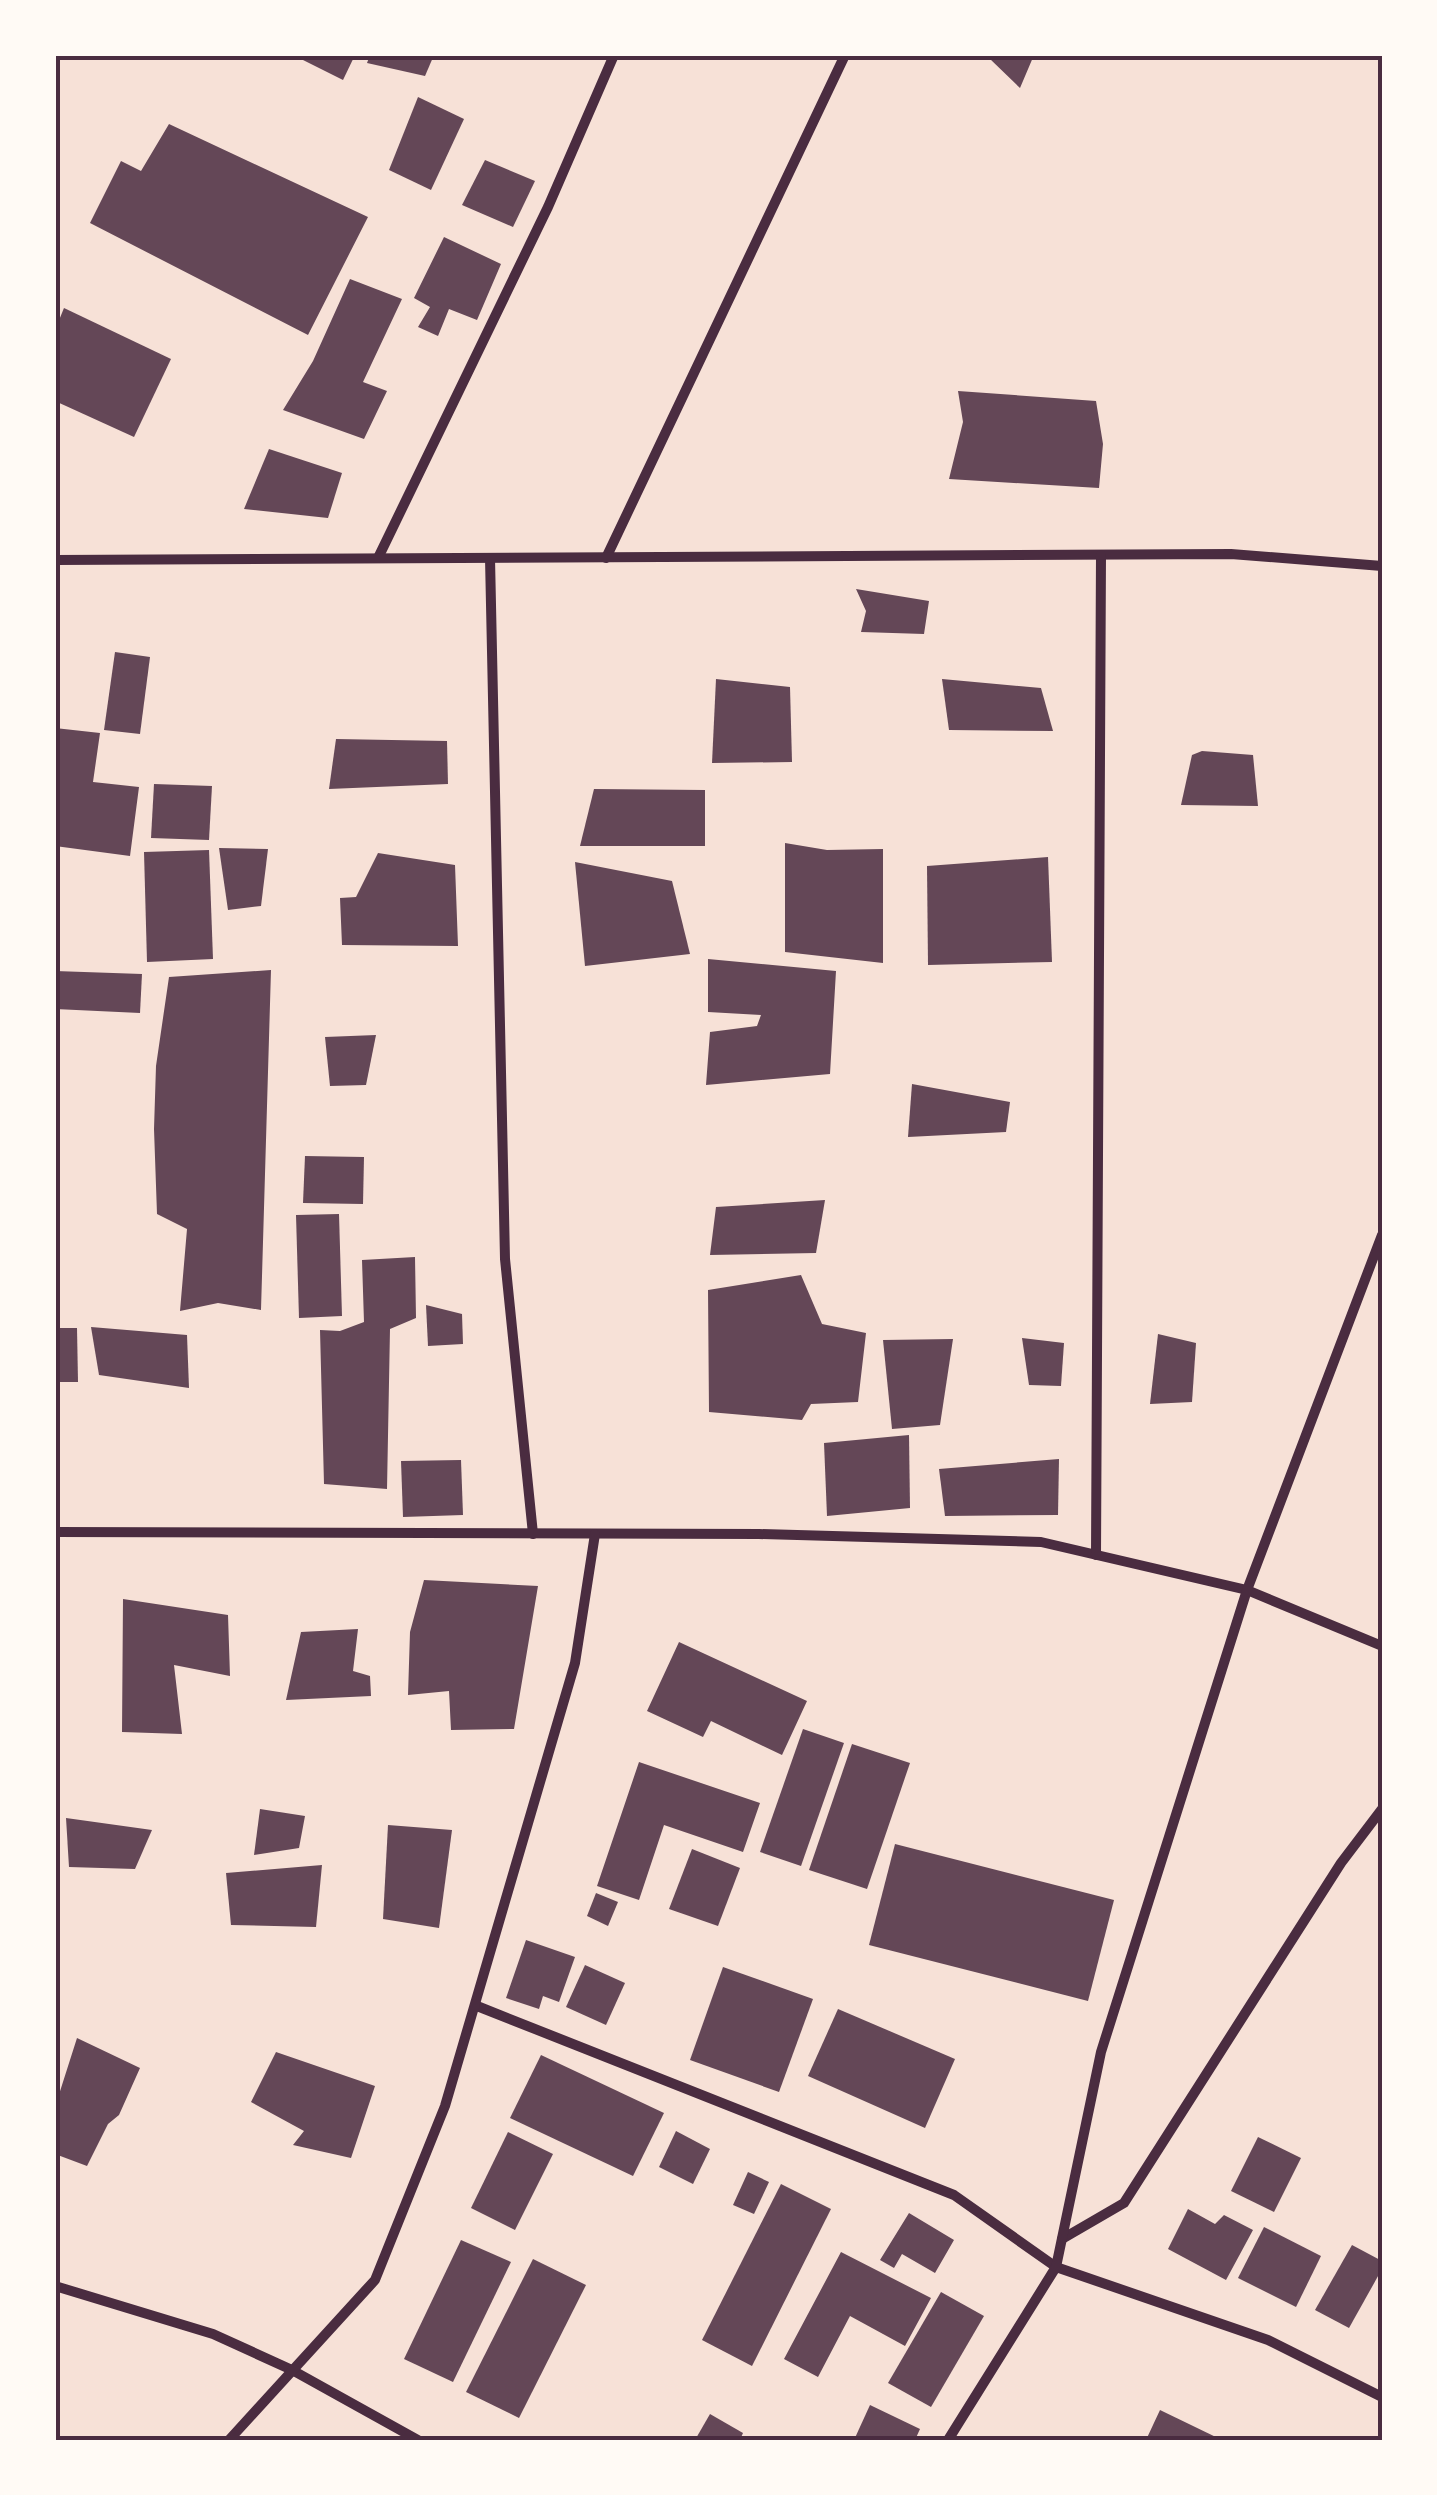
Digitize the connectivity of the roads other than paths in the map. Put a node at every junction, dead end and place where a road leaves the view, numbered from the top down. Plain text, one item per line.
1 (614, 55) edge
2 (845, 55) edge
3 (1101, 555) junction
4 (378, 558) junction
5 (490, 558) junction
6 (606, 558) junction
7 (55, 560) edge
8 (1382, 566) edge
9 (1382, 1235) edge
10 (55, 1532) edge
11 (533, 1534) junction
12 (595, 1534) junction
13 (1096, 1556) junction
14 (1246, 1590) junction
15 (1382, 1646) edge
16 (1382, 1809) edge
17 (478, 2006) junction
18 (1062, 2239) junction
19 (1056, 2267) junction
20 (55, 2286) edge
21 (292, 2370) junction
22 (1382, 2396) edge
23 (229, 2440) edge
24 (418, 2440) edge
25 (948, 2440) edge

1 - 4 street
2 - 6 street
3 - 6 street
3 - 8 street
3 - 13 street
4 - 5 street
4 - 7 street
5 - 6 street
5 - 11 street
9 - 14 street
10 - 11 street
11 - 12 street
12 - 13 street
12 - 17 street
13 - 14 street
14 - 15 street
14 - 18 street
16 - 18 street
17 - 19 street
17 - 21 street
18 - 19 street
19 - 22 street
19 - 25 street
20 - 21 street
21 - 23 street
21 - 24 street

